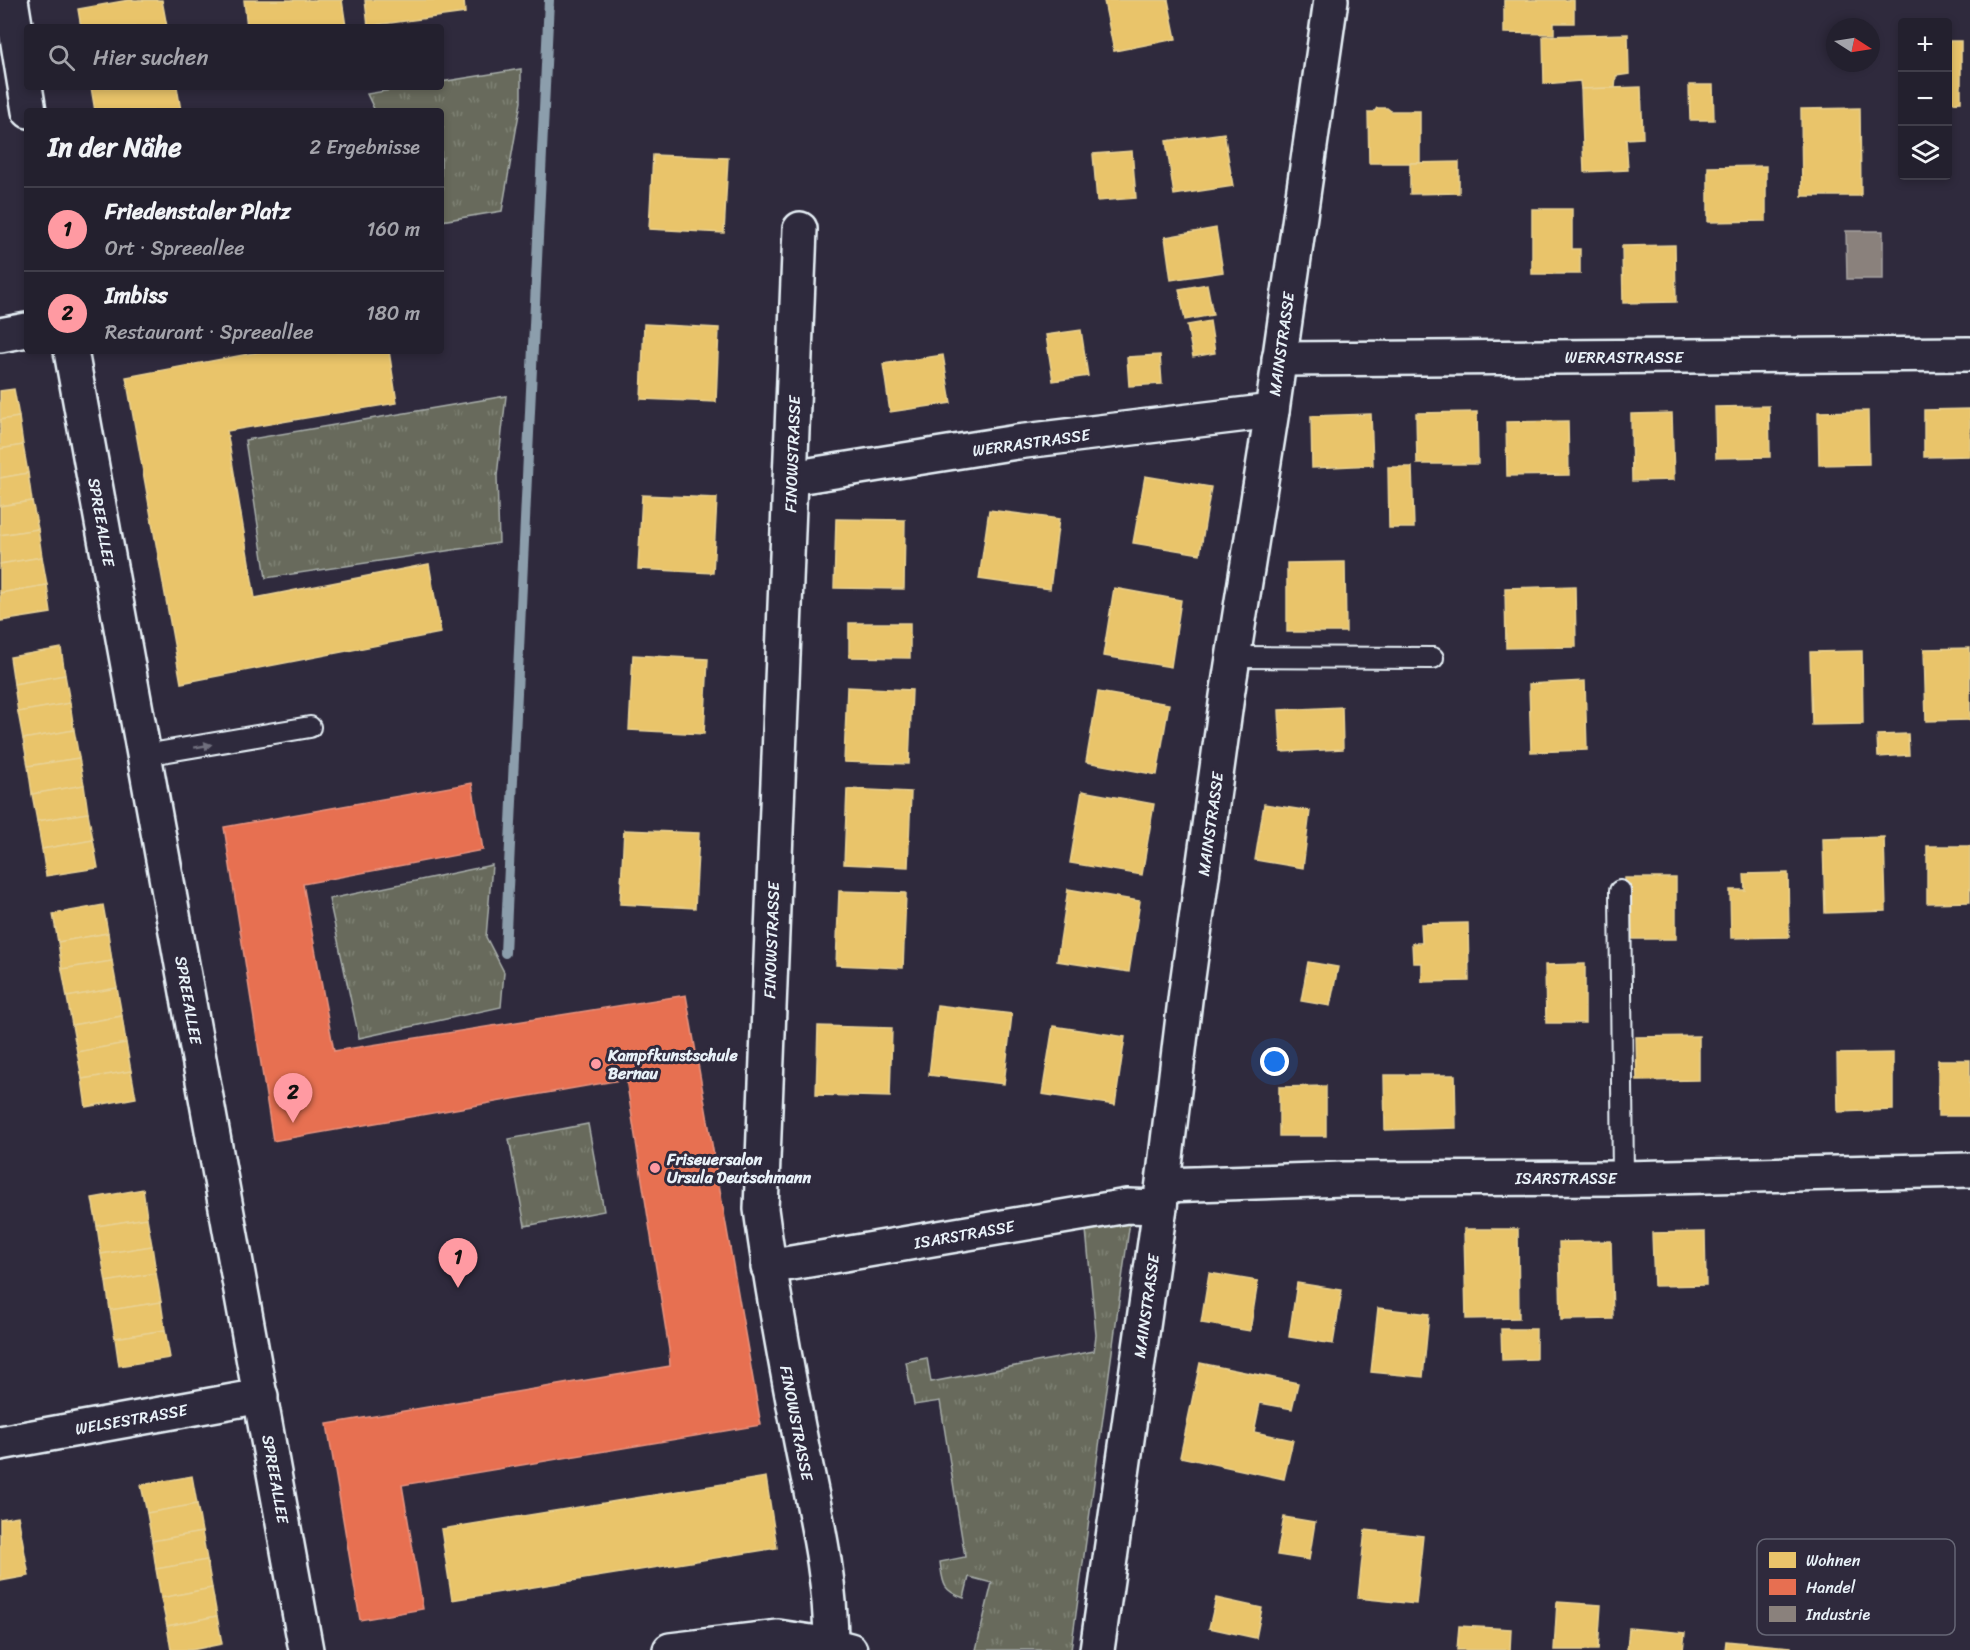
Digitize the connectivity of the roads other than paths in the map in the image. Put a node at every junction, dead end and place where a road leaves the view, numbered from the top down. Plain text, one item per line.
1 (11, 0) edge
2 (1331, 0) edge
3 (24, 80) edge
4 (26, 90) edge
5 (29, 108) edge
6 (800, 229) dead end
7 (24, 330) edge
8 (0, 334) edge
9 (72, 354) edge
10 (1970, 354) edge
11 (1279, 359) junction
12 (1272, 411) junction
13 (791, 478) junction
14 (1233, 657) junction
15 (1433, 658) dead end
16 (310, 727) dead end
17 (145, 755) junction
18 (1620, 891) dead end
19 (1970, 1170) edge
20 (1623, 1178) junction
21 (1161, 1196) junction
22 (768, 1267) junction
23 (261, 1396) junction
24 (0, 1443) edge
25 (840, 1647) edge
26 (306, 1650) edge
27 (670, 1650) edge
28 (1097, 1650) edge

1 - 3 street
2 - 11 street, MAINSTRASSE
4 - 5 street
6 - 13 street, FINOWSTRASSE
7 - 8 street
9 - 17 street, SPREEALLEE
10 - 11 street, WERRASTRASSE
11 - 12 street, MAINSTRASSE
12 - 13 street, WERRASTRASSE
12 - 14 street, MAINSTRASSE
13 - 22 street, FINOWSTRASSE
14 - 15 lane
14 - 21 street, MAINSTRASSE
17 -> 16 lane
17 - 23 street, SPREEALLEE
18 - 20 lane
19 - 20 street, ISARSTRASSE
20 - 21 street, ISARSTRASSE
21 - 22 street, ISARSTRASSE
21 - 28 street, MAINSTRASSE
22 - 25 street, FINOWSTRASSE
23 - 24 street, WELSESTRASSE
23 - 26 street, SPREEALLEE
25 - 27 street

